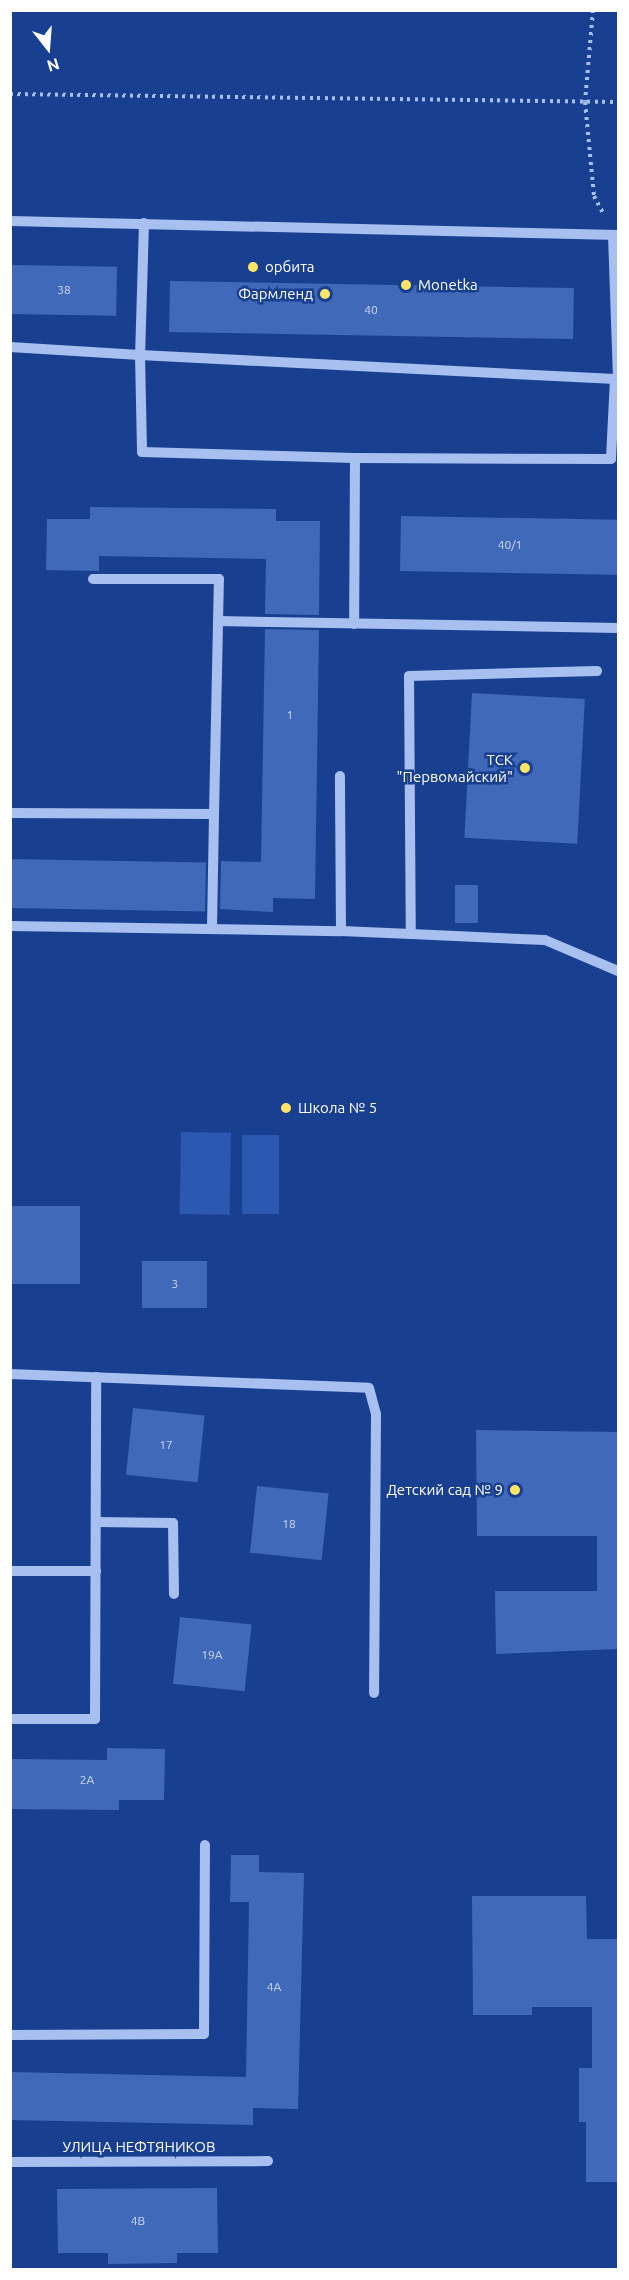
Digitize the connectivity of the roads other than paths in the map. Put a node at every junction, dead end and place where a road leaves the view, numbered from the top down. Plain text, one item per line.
1 (10, 221) edge
2 (144, 223) junction
3 (616, 235) edge
4 (10, 347) edge
5 (140, 355) junction
6 (617, 380) edge
7 (355, 458) junction
8 (93, 579) dead end
9 (218, 621) junction
10 (354, 624) junction
11 (618, 628) edge
12 (597, 671) dead end
13 (340, 776) dead end
14 (10, 813) edge
15 (214, 814) junction
16 (10, 926) edge
17 (212, 929) junction
18 (341, 931) junction
19 (411, 934) junction
20 (618, 971) edge
21 (10, 1374) edge
22 (96, 1377) junction
23 (96, 1522) junction
24 (96, 1570) junction
25 (10, 1571) edge
26 (174, 1594) dead end
27 (374, 1693) dead end
28 (10, 1719) edge
29 (205, 1845) dead end
30 (10, 2035) edge
31 (268, 2161) dead end
32 (10, 2162) edge

1 - 2 street
2 - 3 street
2 - 5 street
3 - 6 street
4 - 5 street
5 - 6 street
5 - 7 street
6 - 7 street
7 - 10 street
8 - 9 street
9 - 10 street
9 - 15 street
10 - 11 street
12 - 19 street
13 - 18 street
14 - 15 street
15 - 17 street
16 - 17 street
17 - 18 street
18 - 19 street
19 - 20 street
21 - 22 street
22 - 23 street
22 - 27 street
23 - 24 street
23 - 26 street
24 - 25 street
24 - 28 street
29 - 30 street
31 - 32 street, УЛИЦА НЕФТЯНИКОВ

